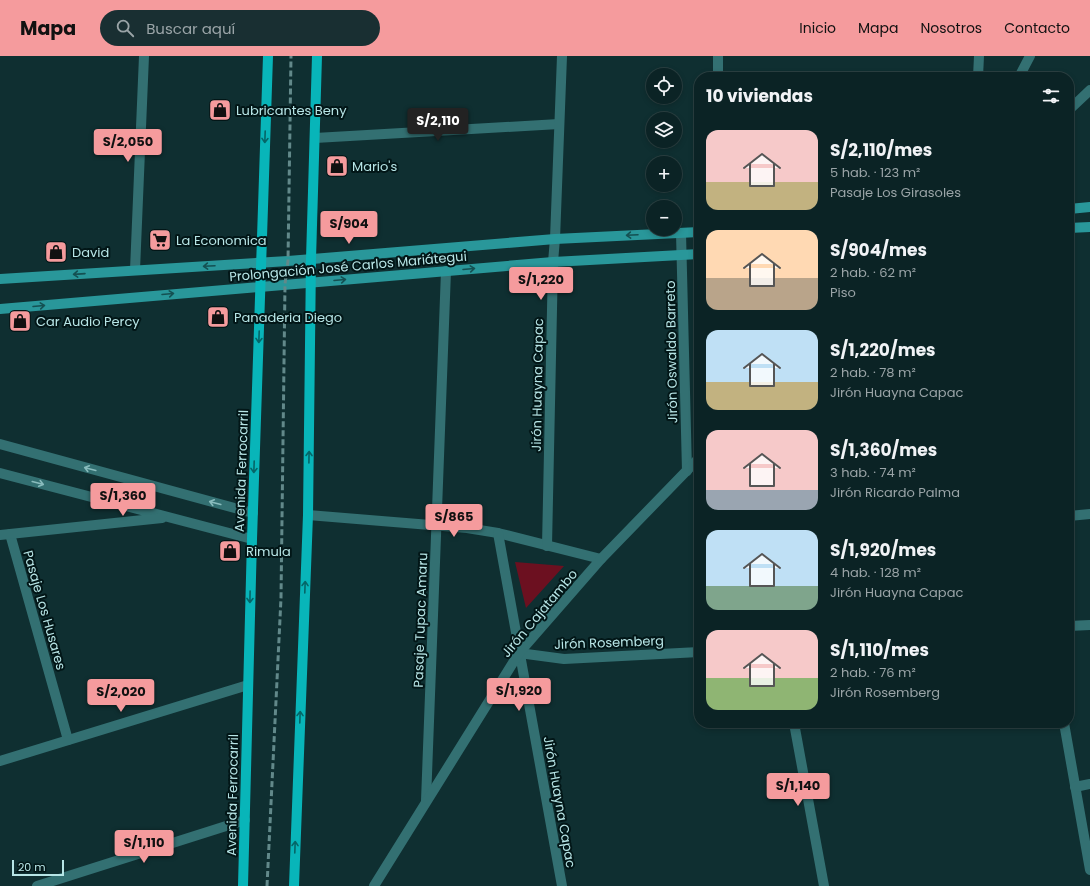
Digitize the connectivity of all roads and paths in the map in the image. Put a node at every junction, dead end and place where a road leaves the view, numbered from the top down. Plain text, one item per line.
1 (144, 56) edge
2 (268, 56) edge
3 (317, 56) edge
4 (562, 56) edge
5 (718, 56) edge
6 (979, 56) edge
7 (1030, 56) edge
8 (718, 72) edge
9 (978, 72) edge
10 (1022, 72) edge
11 (1090, 90) edge
12 (1074, 105) edge
13 (559, 124) junction
14 (315, 138) junction
15 (1090, 207) edge
16 (1074, 208) edge
17 (1090, 227) edge
18 (1074, 228) edge
19 (694, 232) edge
20 (682, 233) edge
21 (646, 235) edge
22 (682, 236) edge
23 (556, 239) junction
24 (694, 254) edge
25 (682, 255) junction
26 (311, 259) junction
27 (553, 262) junction
28 (261, 263) junction
29 (135, 270) junction
30 (446, 271) junction
31 (0, 279) edge
32 (312, 283) junction
33 (260, 286) junction
34 (0, 309) edge
35 (0, 444) edge
36 (694, 463) edge
37 (687, 470) junction
38 (0, 473) edge
39 (253, 514) junction
40 (1090, 514) edge
41 (308, 516) junction
42 (1074, 516) edge
43 (168, 517) junction
44 (437, 525) junction
45 (498, 533) junction
46 (5, 534) edge
47 (252, 539) junction
48 (547, 546) junction
49 (601, 559) junction
50 (1090, 625) edge
51 (1074, 626) edge
52 (694, 652) edge
53 (519, 653) junction
54 (248, 685) junction
55 (795, 728) edge
56 (1065, 728) edge
57 (68, 740) junction
58 (0, 761) edge
59 (1090, 784) edge
60 (1075, 787) junction
61 (426, 803) junction
62 (245, 820) junction
63 (1090, 870) edge
64 (37, 886) edge
65 (243, 886) edge
66 (294, 886) edge
67 (374, 886) edge
68 (562, 886) edge
69 (824, 886) edge

1 - 29 street
2 -> 28 main road, Avenida Ferrocarril
3 - 14 main road
4 - 13 street, Jirón Huayna Capac
5 - 8 street
6 - 9 street
7 - 10 street
11 - 12 street
13 - 14 street
13 - 23 street, Jirón Huayna Capac
14 - 26 main road
15 - 16 main road
17 - 18 main road
19 - 20 main road, Prolongación José Carlos Mariátegui
21 -> 23 main road, Prolongación José Carlos Mariátegui
22 - 25 street, Jirón Oswaldo Barreto
23 - 26 main road, Prolongación José Carlos Mariátegui
23 - 27 street, Jirón Huayna Capac
24 - 25 main road, Prolongación José Carlos Mariátegui
25 - 27 main road, Prolongación José Carlos Mariátegui
25 - 37 street, Jirón Oswaldo Barreto
26 - 28 main road, Prolongación José Carlos Mariátegui
26 - 32 main road
30 -> 27 main road, Prolongación José Carlos Mariátegui
27 - 48 street, Jirón Huayna Capac
28 -> 29 main road, Prolongación José Carlos Mariátegui
28 - 33 main road, Avenida Ferrocarril
29 -> 31 main road, Prolongación José Carlos Mariátegui
32 -> 30 main road, Prolongación José Carlos Mariátegui
30 - 44 street, Pasaje Tupac Amaru
32 - 33 main road, Prolongación José Carlos Mariátegui
41 -> 32 main road
34 -> 33 main road, Prolongación José Carlos Mariátegui
33 -> 39 main road, Avenida Ferrocarril
39 -> 35 street
36 - 37 street, Jirón Cajatambo
37 - 49 street, Jirón Cajatambo
38 -> 43 street
39 - 47 main road, Avenida Ferrocarril
40 - 42 street
41 - 44 street
66 -> 41 main road
43 - 46 street
43 - 47 street
44 - 45 street
44 - 61 street, Pasaje Tupac Amaru
45 - 48 street
45 - 53 street, Jirón Huayna Capac
46 - 57 street, Pasaje Los Husares
47 -> 54 main road, Avenida Ferrocarril
48 - 49 street
49 - 53 street, Jirón Cajatambo
50 - 51 street
52 - 53 street, Jirón Rosemberg
53 - 61 street, Jirón Cajatambo
53 - 68 street, Jirón Huayna Capac
54 - 57 street
54 - 62 main road, Avenida Ferrocarril
55 - 69 street
56 - 60 street
57 - 58 street
59 - 60 street
60 - 63 street
61 - 67 street, Jirón Cajatambo
62 - 64 street
62 - 65 main road, Avenida Ferrocarril

